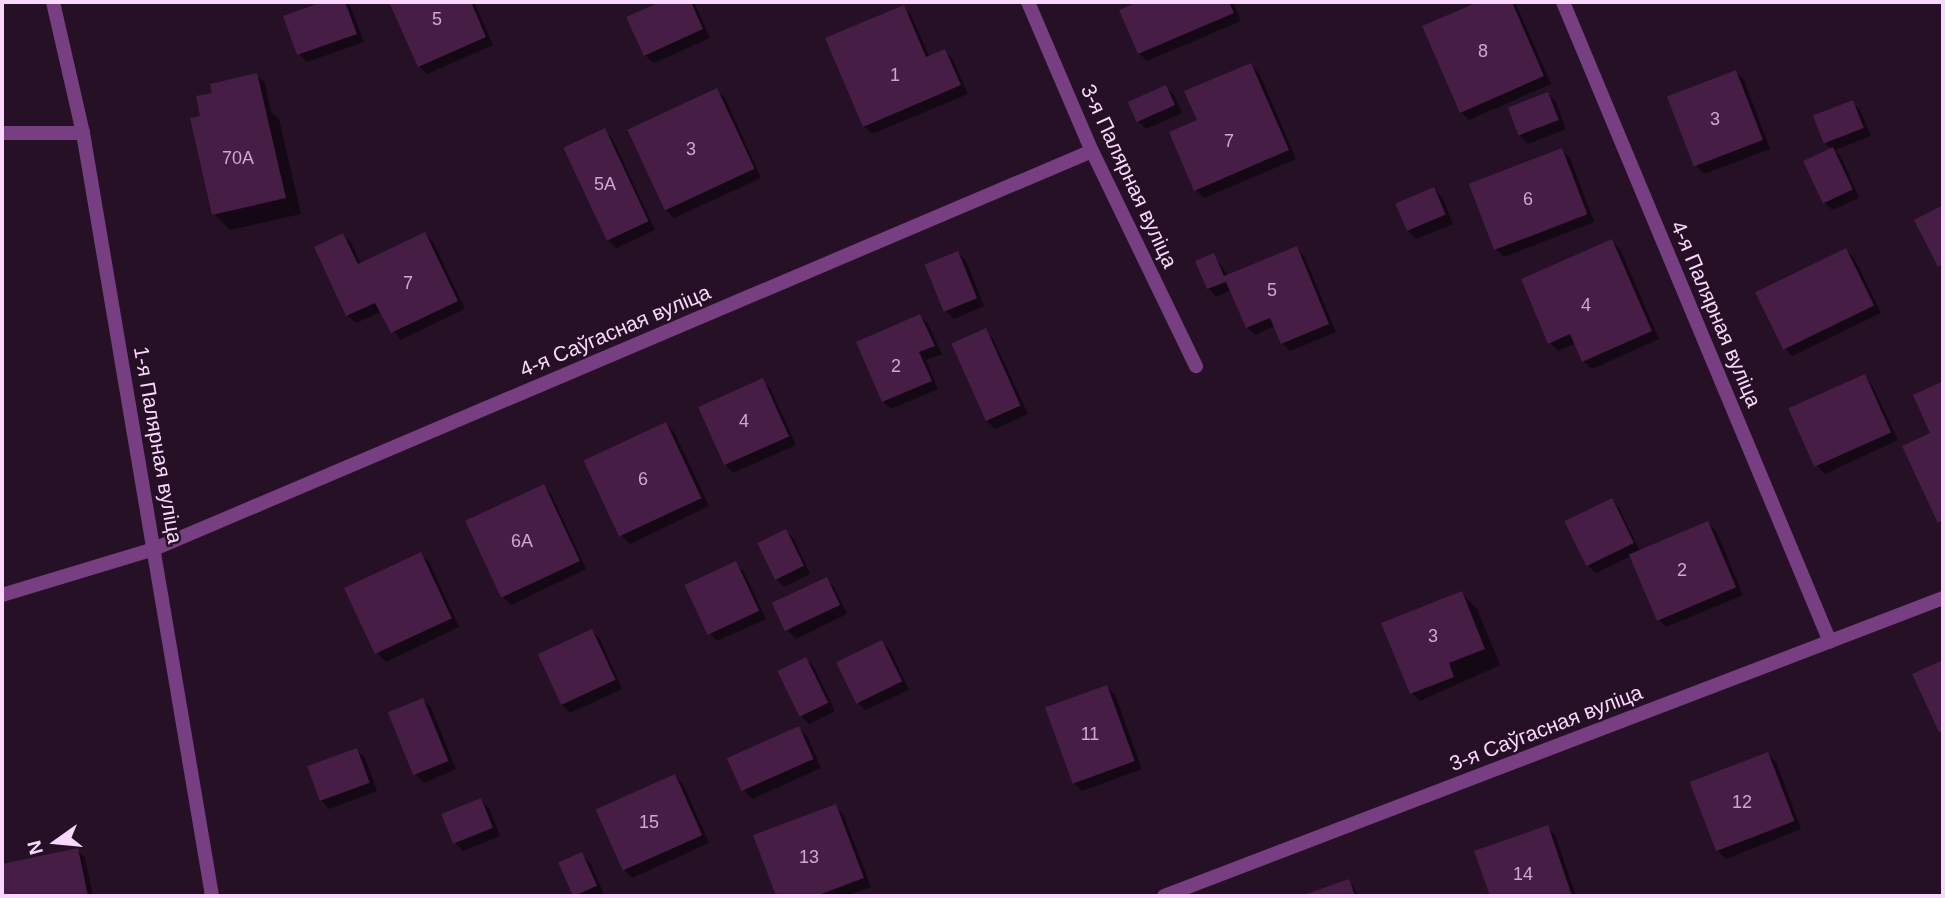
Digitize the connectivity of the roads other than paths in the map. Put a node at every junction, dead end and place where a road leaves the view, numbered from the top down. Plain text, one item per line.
1 (53, 2) edge
2 (1028, 2) edge
3 (1563, 2) edge
4 (2, 133) edge
5 (83, 133) junction
6 (1092, 151) junction
7 (1196, 366) dead end
8 (154, 549) junction
9 (2, 595) edge
10 (1943, 597) edge
11 (1830, 642) junction
12 (212, 896) edge
13 (1164, 896) edge

1 - 5 street, 1-я Палярная вуліца
2 - 6 street, 3-я Палярная вуліца
3 - 11 street, 4-я Палярная вуліца
4 - 5 street
5 - 8 street, 1-я Палярная вуліца
6 - 7 street, 3-я Палярная вуліца
6 - 8 street, 4-я Саўгасная вуліца
8 - 9 street, 4-я Саўгасная вуліца
8 - 12 street, 1-я Палярная вуліца
10 - 11 street, 3-я Саўгасная вуліца
11 - 13 street, 3-я Саўгасная вуліца

